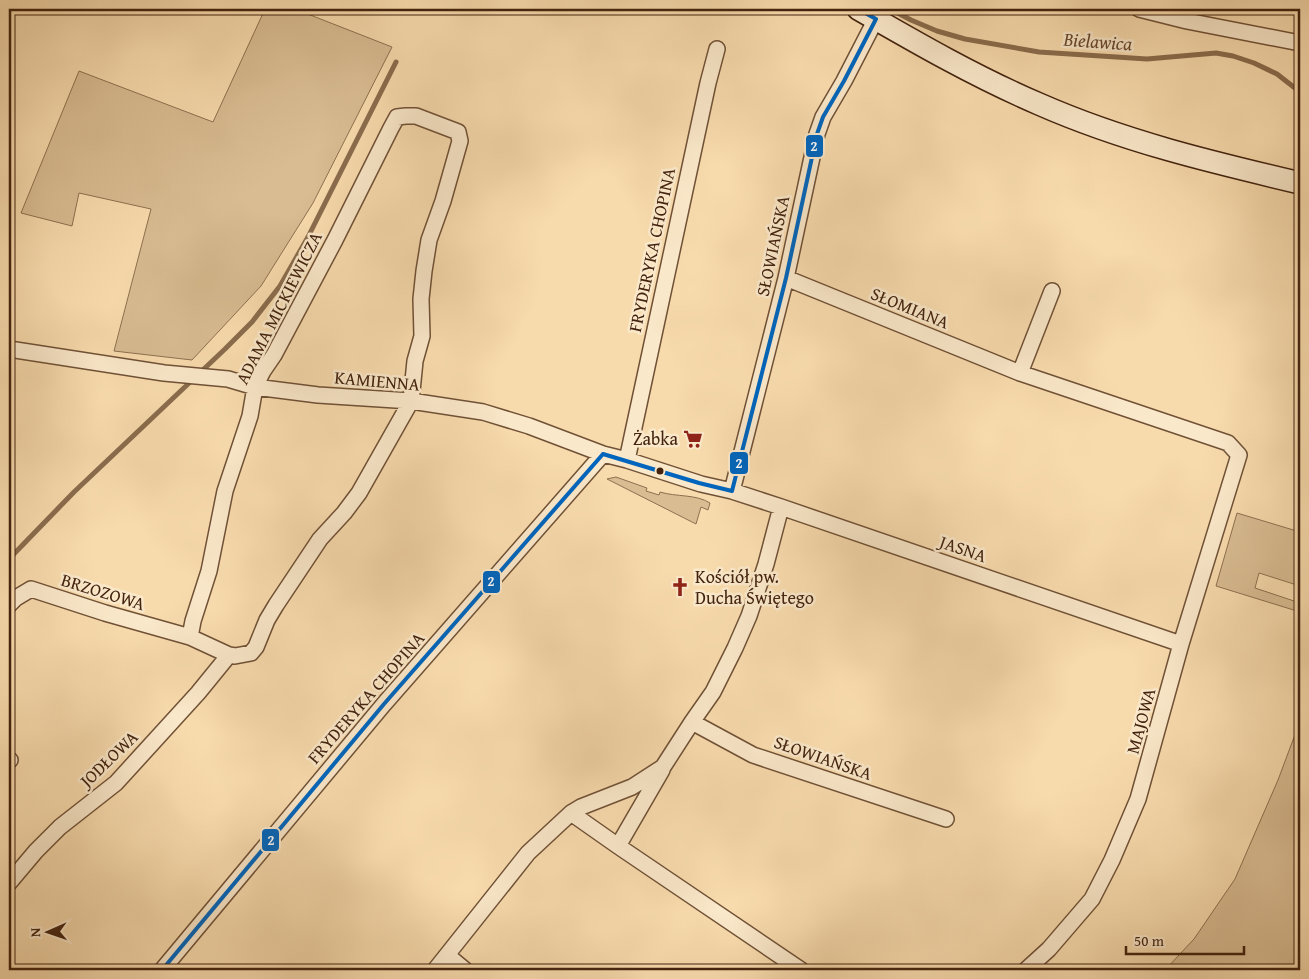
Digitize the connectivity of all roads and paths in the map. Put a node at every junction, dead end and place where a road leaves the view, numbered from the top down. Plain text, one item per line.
1 (858, 9) edge
2 (1139, 9) edge
3 (876, 19) junction
4 (1300, 43) edge
5 (717, 49) dead end
6 (1300, 183) edge
7 (786, 278) junction
8 (1052, 291) dead end
9 (9, 350) edge
10 (1020, 372) junction
11 (255, 387) junction
12 (411, 401) junction
13 (603, 454) junction
14 (1239, 455) joint
15 (627, 460) junction
16 (732, 490) junction
17 (781, 507) junction
18 (9, 605) edge
19 (190, 637) junction
20 (1181, 644) junction
21 (229, 655) junction
22 (692, 722) junction
23 (663, 768) junction
24 (571, 813) junction
25 (946, 819) dead end
26 (618, 846) junction
27 (9, 883) edge
28 (447, 955) junction
29 (162, 970) edge
30 (434, 970) edge
31 (465, 970) edge
32 (801, 970) edge
33 (1026, 970) edge

1 - 3 main road
2 - 4 street
3 - 6 main road
3 - 7 street, SŁOWIAŃSKA
5 - 15 street, FRYDERYKA CHOPINA
7 - 10 street, SŁOMIANA
7 - 16 street, SŁOWIAŃSKA
8 - 10 street
9 - 11 street, KAMIENNA
10 - 14 street, SŁOMIANA
11 - 12 street, KAMIENNA
11 - 12 street, ADAMA MICKIEWICZA
11 - 19 street, ADAMA MICKIEWICZA
12 - 13 street, KAMIENNA
12 - 21 street
13 - 15 street, KAMIENNA
13 - 29 street, FRYDERYKA CHOPINA
14 - 20 street, MAJOWA
15 - 16 street, KAMIENNA
16 - 17 street, JASNA
17 - 20 street, JASNA
17 - 22 street
18 - 19 street, BRZOZOWA
19 - 21 street
20 - 33 street, MAJOWA
21 - 27 street, JODŁOWA
22 - 23 street
22 - 25 street, SŁOWIAŃSKA
23 - 24 street
23 - 26 street
24 - 26 street
24 - 28 street
26 - 32 street
28 - 30 street
28 - 31 street

